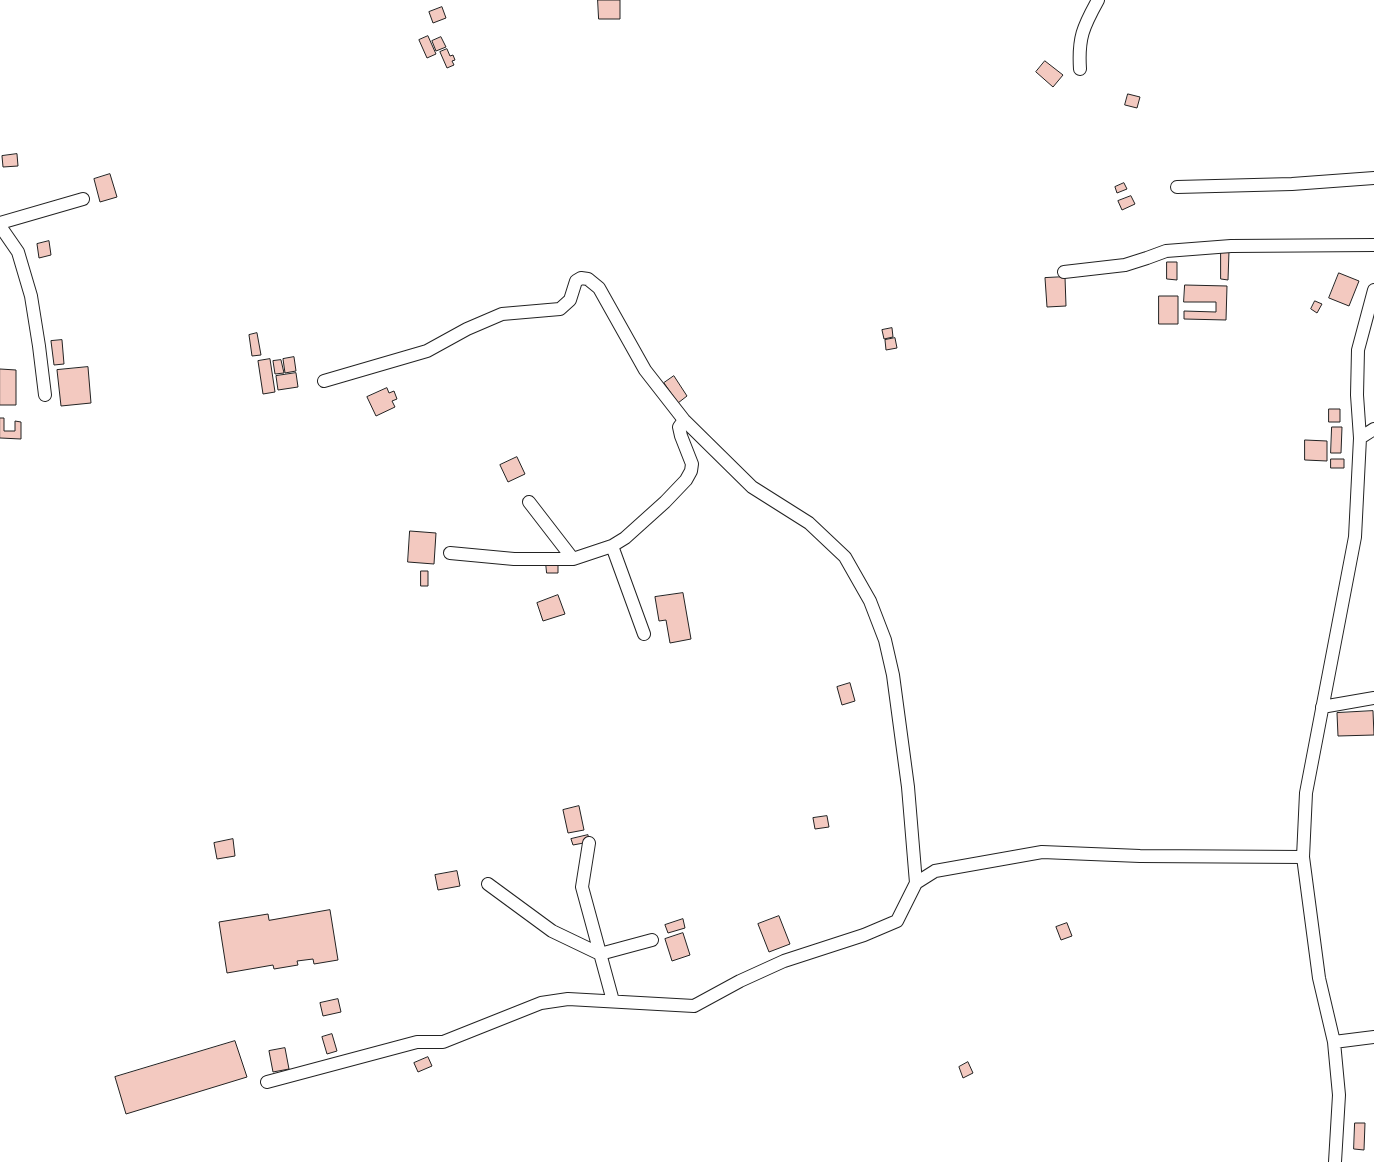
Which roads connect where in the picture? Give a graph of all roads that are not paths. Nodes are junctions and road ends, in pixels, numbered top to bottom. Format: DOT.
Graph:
graph roads {
  1 [pos="1098,0"];
  2 [pos="1080,69"];
  3 [pos="1374,178"];
  4 [pos="1177,187"];
  5 [pos="83,199"];
  6 [pos="0,225"];
  7 [pos="1374,244"];
  8 [pos="1064,272"];
  9 [pos="1374,290"];
  10 [pos="324,381"];
  11 [pos="44,395"];
  12 [pos="684,420"];
  13 [pos="1374,429"];
  14 [pos="1360,438"];
  15 [pos="530,502"];
  16 [pos="612,546"];
  17 [pos="450,553"];
  18 [pos="573,559"];
  19 [pos="644,634"];
  20 [pos="1374,698"];
  21 [pos="1322,707"];
  22 [pos="589,843"];
  23 [pos="1303,856"];
  24 [pos="916,883"];
  25 [pos="488,884"];
  26 [pos="652,940"];
  27 [pos="600,954"];
  28 [pos="613,1001"];
  29 [pos="1374,1037"];
  30 [pos="1334,1042"];
  31 [pos="267,1082"];
  32 [pos="1335,1162"];
  1 -- 2 [label="street"];
  3 -- 4 [label="street"];
  5 -- 6 [label="street"];
  6 -- 11 [label="street"];
  7 -- 8 [label="street"];
  9 -- 14 [label="street"];
  10 -- 12 [label="street"];
  12 -- 16 [label="street"];
  12 -- 24 [label="street"];
  13 -- 14 [label="street"];
  14 -- 21 [label="street"];
  15 -- 18 [label="street"];
  16 -- 18 [label="street"];
  16 -- 19 [label="street"];
  17 -- 18 [label="street"];
  20 -- 21 [label="street"];
  21 -- 23 [label="street"];
  22 -- 27 [label="street"];
  23 -- 24 [label="street"];
  23 -- 30 [label="street"];
  24 -- 28 [label="street"];
  25 -- 27 [label="street"];
  26 -- 27 [label="street"];
  27 -- 28 [label="street"];
  28 -- 31 [label="street"];
  29 -- 30 [label="street"];
  30 -- 32 [label="street"];
}
